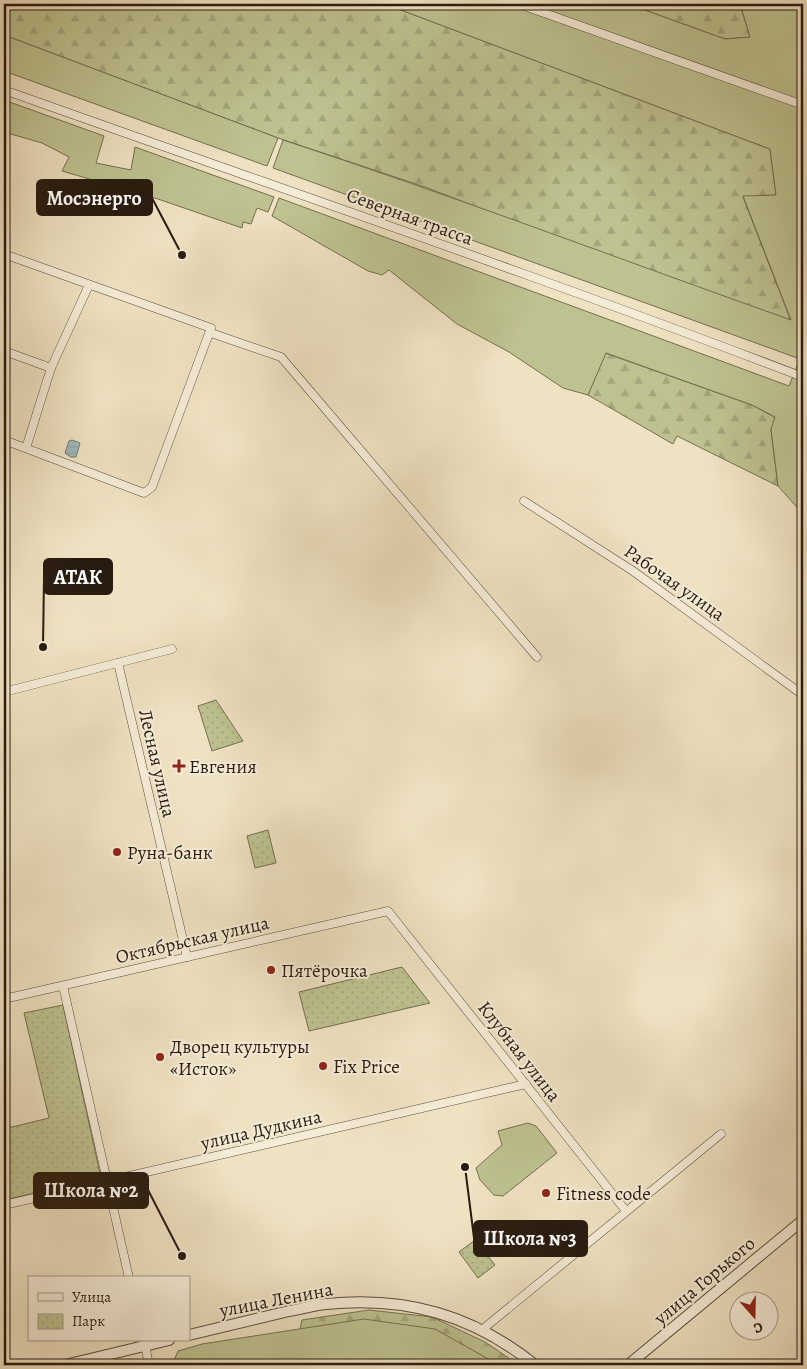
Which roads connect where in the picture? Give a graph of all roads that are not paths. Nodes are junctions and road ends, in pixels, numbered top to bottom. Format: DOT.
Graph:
graph roads {
  1 [pos="519,4"];
  2 [pos="4,90"];
  3 [pos="803,106"];
  4 [pos="4,254"];
  5 [pos="89,285"];
  6 [pos="211,333"];
  7 [pos="4,351"];
  8 [pos="51,368"];
  9 [pos="803,377"];
  10 [pos="4,440"];
  11 [pos="26,448"];
  12 [pos="524,500"];
  13 [pos="172,649"];
  14 [pos="537,657"];
  15 [pos="118,663"];
  16 [pos="4,692"];
  17 [pos="803,695"];
  18 [pos="388,911"];
  19 [pos="187,957"];
  20 [pos="64,986"];
  21 [pos="4,999"];
  22 [pos="526,1084"];
  23 [pos="721,1134"];
  24 [pos="106,1182"];
  25 [pos="4,1205"];
  26 [pos="626,1211"];
  27 [pos="803,1220"];
  28 [pos="128,1276"];
  29 [pos="483,1329"];
  30 [pos="190,1335"];
  31 [pos="144,1343"];
  32 [pos="65,1365"];
  33 [pos="150,1365"];
  34 [pos="535,1365"];
  35 [pos="628,1365"];
  1 -- 3 [label="street"];
  2 -- 9 [label="street, Северная трасса"];
  4 -- 5 [label="street"];
  5 -- 6 [label="street"];
  5 -- 8 [label="street"];
  6 -- 11 [label="street"];
  6 -- 14 [label="street"];
  7 -- 8 [label="street"];
  8 -- 11 [label="street"];
  10 -- 11 [label="street"];
  12 -- 17 [label="street, Рабочая улица"];
  13 -- 15 [label="street"];
  15 -- 16 [label="street"];
  15 -- 19 [label="street, Лесная улица"];
  18 -- 19 [label="street, Октябрьская улица"];
  18 -- 22 [label="street, Клубная улица"];
  19 -- 20 [label="street, Октябрьская улица"];
  20 -- 21 [label="street, Октябрьская улица"];
  20 -- 24 [label="street"];
  22 -- 24 [label="street, улица Дудкина"];
  22 -- 26 [label="street, Клубная улица"];
  23 -- 26 [label="street"];
  24 -- 25 [label="street, улица Дудкина"];
  24 -- 28 [label="street"];
  26 -- 29 [label="street"];
  27 -- 35 [label="street, улица Горького"];
  29 -- 30 [label="street, улица Ленина"];
  29 -- 34 [label="street, улица Ленина"];
  31 -- 32 [label="street"];
  31 -- 33 [label="street"];
}
